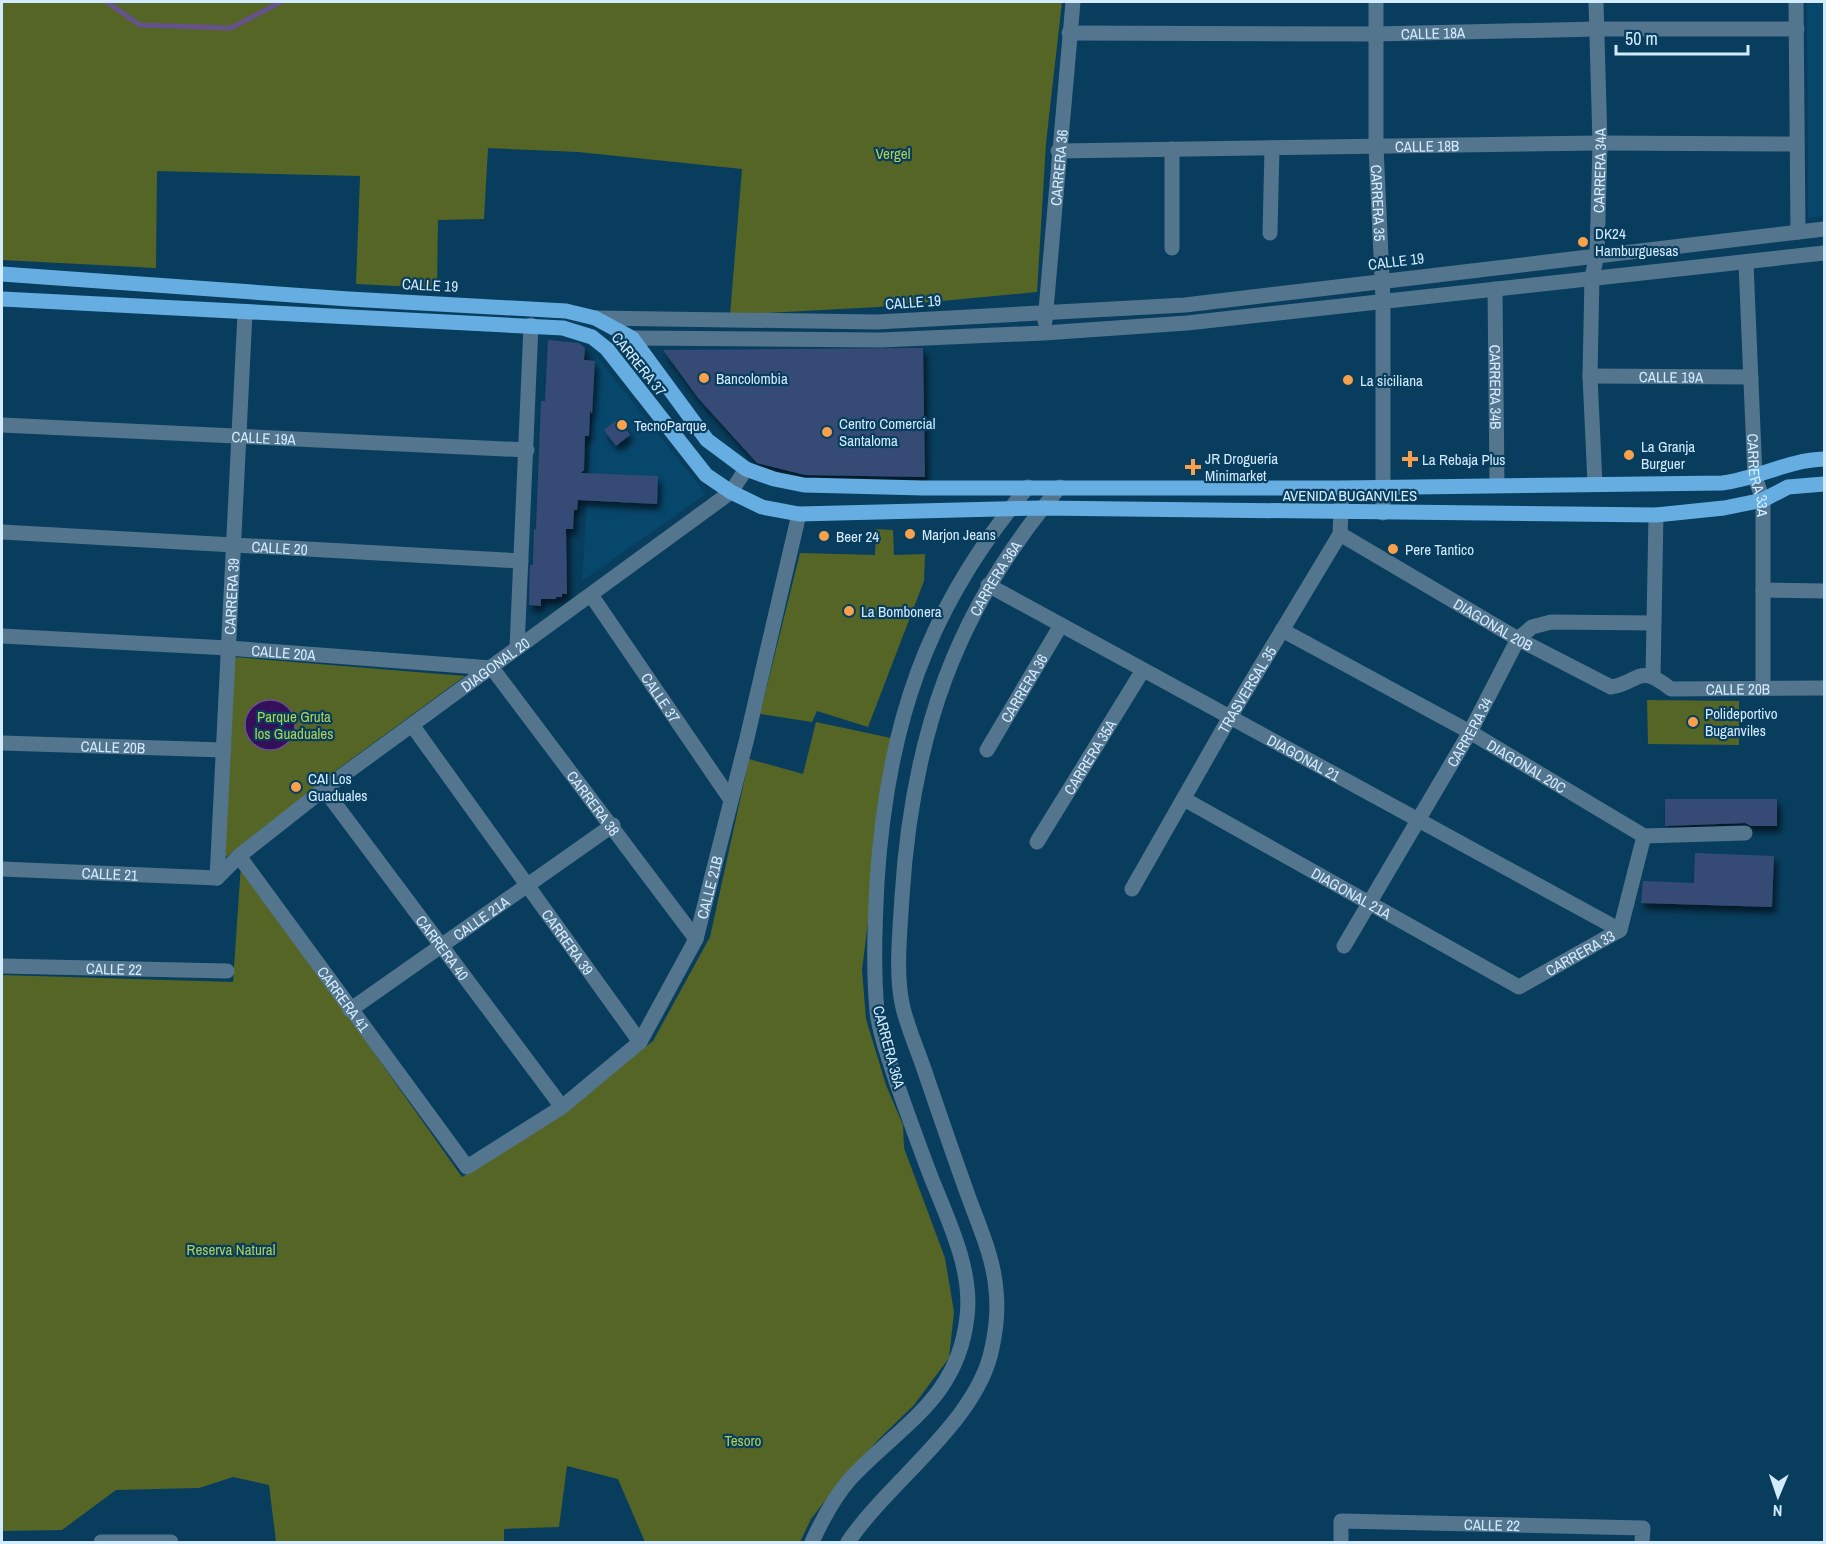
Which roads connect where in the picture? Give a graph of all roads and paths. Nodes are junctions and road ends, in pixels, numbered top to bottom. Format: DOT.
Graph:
graph roads {
  1 [pos="1073,2"];
  2 [pos="1376,2"];
  3 [pos="1596,2"];
  4 [pos="1796,2"];
  5 [pos="1596,29"];
  6 [pos="1797,29"];
  7 [pos="1069,33"];
  8 [pos="1375,34"];
  9 [pos="1600,143"];
  10 [pos="1797,144"];
  11 [pos="1376,147"];
  12 [pos="1272,148"];
  13 [pos="1172,149"];
  14 [pos="1058,151"];
  15 [pos="1824,229"];
  16 [pos="1798,232"];
  17 [pos="1270,233"];
  18 [pos="1172,248"];
  19 [pos="1824,253"];
  20 [pos="1597,255"];
  21 [pos="1746,263"];
  22 [pos="2,274"];
  23 [pos="1592,277"];
  24 [pos="1382,281"];
  25 [pos="1495,289"];
  26 [pos="2,299"];
  27 [pos="1383,300"];
  28 [pos="1045,311"];
  29 [pos="245,313"];
  30 [pos="595,318"];
  31 [pos="531,326"];
  32 [pos="1044,333"];
  33 [pos="632,338"];
  34 [pos="1590,376"];
  35 [pos="1751,377"];
  36 [pos="2,425"];
  37 [pos="239,438"];
  38 [pos="527,450"];
  39 [pos="1824,459"];
  40 [pos="746,469"];
  41 [pos="1755,477"];
  42 [pos="804,484"];
  43 [pos="1595,484"];
  44 [pos="1824,484"];
  45 [pos="1497,485"];
  46 [pos="1028,487"];
  47 [pos="1059,487"];
  48 [pos="1342,488"];
  49 [pos="1382,488"];
  50 [pos="731,492"];
  51 [pos="1763,500"];
  52 [pos="1041,508"];
  53 [pos="1008,511"];
  54 [pos="1341,513"];
  55 [pos="1383,513"];
  56 [pos="799,514"];
  57 [pos="1656,514"];
  58 [pos="2,532"];
  59 [pos="1340,534"];
  60 [pos="233,546"];
  61 [pos="521,561"];
  62 [pos="988,585"];
  63 [pos="1763,590"];
  64 [pos="1824,591"];
  65 [pos="591,595"];
  66 [pos="1654,623"];
  67 [pos="1061,625"];
  68 [pos="1282,630"];
  69 [pos="2,636"];
  70 [pos="1518,639"];
  71 [pos="228,648"];
  72 [pos="517,648"];
  73 [pos="492,668"];
  74 [pos="1143,670"];
  75 [pos="1653,677"];
  76 [pos="1763,688"];
  77 [pos="1824,688"];
  78 [pos="1230,717"];
  79 [pos="412,725"];
  80 [pos="1470,732"];
  81 [pos="2,743"];
  82 [pos="224,750"];
  83 [pos="987,750"];
  84 [pos="324,789"];
  85 [pos="1184,799"];
  86 [pos="731,800"];
  87 [pos="1420,821"];
  88 [pos="613,825"];
  89 [pos="1745,833"];
  90 [pos="1644,836"];
  91 [pos="1037,842"];
  92 [pos="238,856"];
  93 [pos="2,869"];
  94 [pos="217,878"];
  95 [pos="525,885"];
  96 [pos="1132,889"];
  97 [pos="1369,902"];
  98 [pos="1620,930"];
  99 [pos="696,939"];
  100 [pos="440,945"];
  101 [pos="1344,946"];
  102 [pos="2,966"];
  103 [pos="227,971"];
  104 [pos="1520,987"];
  105 [pos="350,1010"];
  106 [pos="640,1042"];
  107 [pos="562,1107"];
  108 [pos="467,1167"];
  109 [pos="1642,1535"];
  110 [pos="101,1542"];
  111 [pos="171,1542"];
  112 [pos="812,1542"];
  113 [pos="848,1542"];
  114 [pos="1341,1542"];
  1 -- 7 [label="street, CARRERA 36"];
  2 -- 8 [label="street, CARRERA 35"];
  3 -- 5 [label="street, CARRERA 34A"];
  4 -- 6 [label="street"];
  5 -- 6 [label="street, CALLE 18A"];
  5 -- 8 [label="street, CALLE 18A"];
  5 -- 9 [label="street, CARRERA 34A"];
  6 -- 10 [label="street"];
  7 -- 8 [label="street, CALLE 18A"];
  7 -- 14 [label="street, CARRERA 36"];
  8 -- 11 [label="street, CARRERA 35"];
  9 -- 10 [label="street, CALLE 18B"];
  9 -- 11 [label="street, CALLE 18B"];
  9 -- 20 [label="street, CARRERA 34A"];
  10 -- 16 [label="street"];
  11 -- 12 [label="street, CALLE 18B"];
  11 -- 24 [label="street, CARRERA 35"];
  12 -- 13 [label="street, CALLE 18B"];
  12 -- 17 [label="street"];
  13 -- 14 [label="street, CALLE 18B"];
  13 -- 18 [label="street"];
  14 -- 28 [label="street, CARRERA 36"];
  15 -- 16 [label="street, CALLE 19"];
  16 -- 20 [label="street, CALLE 19"];
  19 -- 21 [label="street"];
  20 -- 23 [label="street, CARRERA 34A"];
  20 -- 24 [label="street, CALLE 19"];
  21 -- 23 [label="street"];
  21 -- 35 [label="street, CARRERA 33A"];
  22 -- 30 [label="main road, CALLE 19"];
  23 -- 25 [label="street"];
  23 -- 34 [label="street, CARRERA 34A"];
  24 -- 27 [label="street, CARRERA 35"];
  24 -- 28 [label="street, CALLE 19"];
  25 -- 27 [label="street"];
  25 -- 45 [label="street, CARRERA 34B"];
  26 -- 29 [label="main road"];
  27 -- 32 [label="street"];
  27 -- 49 [label="street, CARRERA 35"];
  28 -- 30 [label="street, CALLE 19"];
  28 -- 32 [label="street, CARRERA 36"];
  29 -- 31 [label="main road"];
  29 -- 37 [label="street, CARRERA 39"];
  30 -- 33 [label="main road, CARRERA 37"];
  31 -- 38 [label="street"];
  31 -- 50 [label="main road, CARRERA 37"];
  32 -- 33 [label="street"];
  33 -- 40 [label="main road, CARRERA 37"];
  34 -- 35 [label="street, CALLE 19A"];
  34 -- 43 [label="street, CARRERA 34A"];
  35 -- 41 [label="street, CARRERA 33A"];
  36 -- 37 [label="street, CALLE 19A"];
  37 -- 38 [label="street, CALLE 19A"];
  37 -- 60 [label="street, CARRERA 39"];
  38 -- 61 [label="street"];
  39 -- 41 [label="main road, AVENIDA BUGANVILES"];
  40 -- 42 [label="main road, CARRERA 37"];
  40 -- 50 [label="street, DIAGONAL 20"];
  41 -- 43 [label="main road, AVENIDA BUGANVILES"];
  41 -- 51 [label="street, CARRERA 33A"];
  42 -- 46 [label="main road, AVENIDA BUGANVILES"];
  43 -- 45 [label="main road, AVENIDA BUGANVILES"];
  44 -- 51 [label="main road, AVENIDA BUGANVILES"];
  45 -- 49 [label="main road, AVENIDA BUGANVILES"];
  46 -- 47 [label="main road, AVENIDA BUGANVILES"];
  46 -- 53 [label="street, CARRERA 36A"];
  47 -- 48 [label="main road, AVENIDA BUGANVILES"];
  47 -- 52 [label="street, CARRERA 36A"];
  48 -- 49 [label="main road, AVENIDA BUGANVILES"];
  48 -- 54 [label="street, TRASVERSAL 35"];
  49 -- 55 [label="street, CARRERA 35"];
  50 -- 56 [label="main road, CARRERA 37"];
  50 -- 65 [label="street, DIAGONAL 20"];
  51 -- 57 [label="main road, AVENIDA BUGANVILES"];
  51 -- 63 [label="street, CARRERA 33A"];
  52 -- 53 [label="main road, AVENIDA BUGANVILES"];
  52 -- 54 [label="main road, AVENIDA BUGANVILES"];
  52 -- 62 [label="street, CARRERA 36A"];
  53 -- 56 [label="main road, AVENIDA BUGANVILES"];
  53 -- 112 [label="street, CARRERA 36A"];
  54 -- 55 [label="main road, AVENIDA BUGANVILES"];
  54 -- 59 [label="street, TRASVERSAL 35"];
  55 -- 57 [label="main road, AVENIDA BUGANVILES"];
  56 -- 86 [label="street, CALLE 21B"];
  57 -- 66 [label="street"];
  58 -- 60 [label="street, CALLE 20"];
  59 -- 68 [label="street, TRASVERSAL 35"];
  59 -- 70 [label="street, DIAGONAL 20B"];
  60 -- 61 [label="street, CALLE 20"];
  60 -- 71 [label="street, CARRERA 39"];
  61 -- 72 [label="street"];
  62 -- 67 [label="street, DIAGONAL 21"];
  62 -- 113 [label="street, CARRERA 36A"];
  63 -- 64 [label="street"];
  63 -- 76 [label="street, CARRERA 33A"];
  65 -- 72 [label="street, DIAGONAL 20"];
  65 -- 86 [label="street, CALLE 37"];
  66 -- 70 [label="street"];
  66 -- 75 [label="street"];
  67 -- 74 [label="street, DIAGONAL 21"];
  67 -- 83 [label="street, CARRERA 36"];
  68 -- 78 [label="street, TRASVERSAL 35"];
  68 -- 80 [label="street, DIAGONAL 20C"];
  69 -- 71 [label="street, CALLE 20A"];
  70 -- 75 [label="street, DIAGONAL 20B"];
  70 -- 80 [label="street, CARRERA 34"];
  71 -- 73 [label="street, CALLE 20A"];
  71 -- 82 [label="street, CARRERA 39"];
  72 -- 73 [label="street, DIAGONAL 20"];
  73 -- 79 [label="street, DIAGONAL 20"];
  73 -- 88 [label="street, CARRERA 38"];
  74 -- 78 [label="street, DIAGONAL 21"];
  74 -- 91 [label="street, CARRERA 35A"];
  75 -- 76 [label="street, CALLE 20B"];
  76 -- 77 [label="street, CALLE 20B"];
  78 -- 85 [label="street, TRASVERSAL 35"];
  78 -- 87 [label="street, DIAGONAL 21"];
  79 -- 84 [label="street, DIAGONAL 20"];
  79 -- 95 [label="street, CARRERA 39"];
  80 -- 87 [label="street, CARRERA 34"];
  80 -- 90 [label="street, DIAGONAL 20C"];
  81 -- 82 [label="street, CALLE 20B"];
  82 -- 94 [label="street, CARRERA 39"];
  84 -- 92 [label="street, DIAGONAL 20"];
  84 -- 100 [label="street, CARRERA 40"];
  85 -- 96 [label="street, TRASVERSAL 35"];
  85 -- 97 [label="street, DIAGONAL 21A"];
  86 -- 99 [label="street, CALLE 21B"];
  87 -- 97 [label="street, CARRERA 34"];
  87 -- 98 [label="street, DIAGONAL 21"];
  88 -- 95 [label="street, CALLE 21A"];
  88 -- 99 [label="street, CARRERA 38"];
  89 -- 90 [label="street"];
  90 -- 98 [label="street, CARRERA 33"];
  92 -- 94 [label="street"];
  92 -- 105 [label="street, CARRERA 41"];
  93 -- 94 [label="street, CALLE 21"];
  95 -- 100 [label="street, CALLE 21A"];
  95 -- 106 [label="street, CARRERA 39"];
  97 -- 101 [label="street, CARRERA 34"];
  97 -- 104 [label="street, DIAGONAL 21A"];
  98 -- 104 [label="street, CARRERA 33"];
  99 -- 106 [label="street, CALLE 21B"];
  100 -- 105 [label="street, CALLE 21A"];
  100 -- 107 [label="street, CARRERA 40"];
  102 -- 103 [label="street, CALLE 22"];
  105 -- 108 [label="street, CARRERA 41"];
  106 -- 107 [label="street, CALLE 21B"];
  107 -- 108 [label="street, CALLE 21B"];
  109 -- 114 [label="street, CALLE 22"];
  110 -- 111 [label="street"];
}
